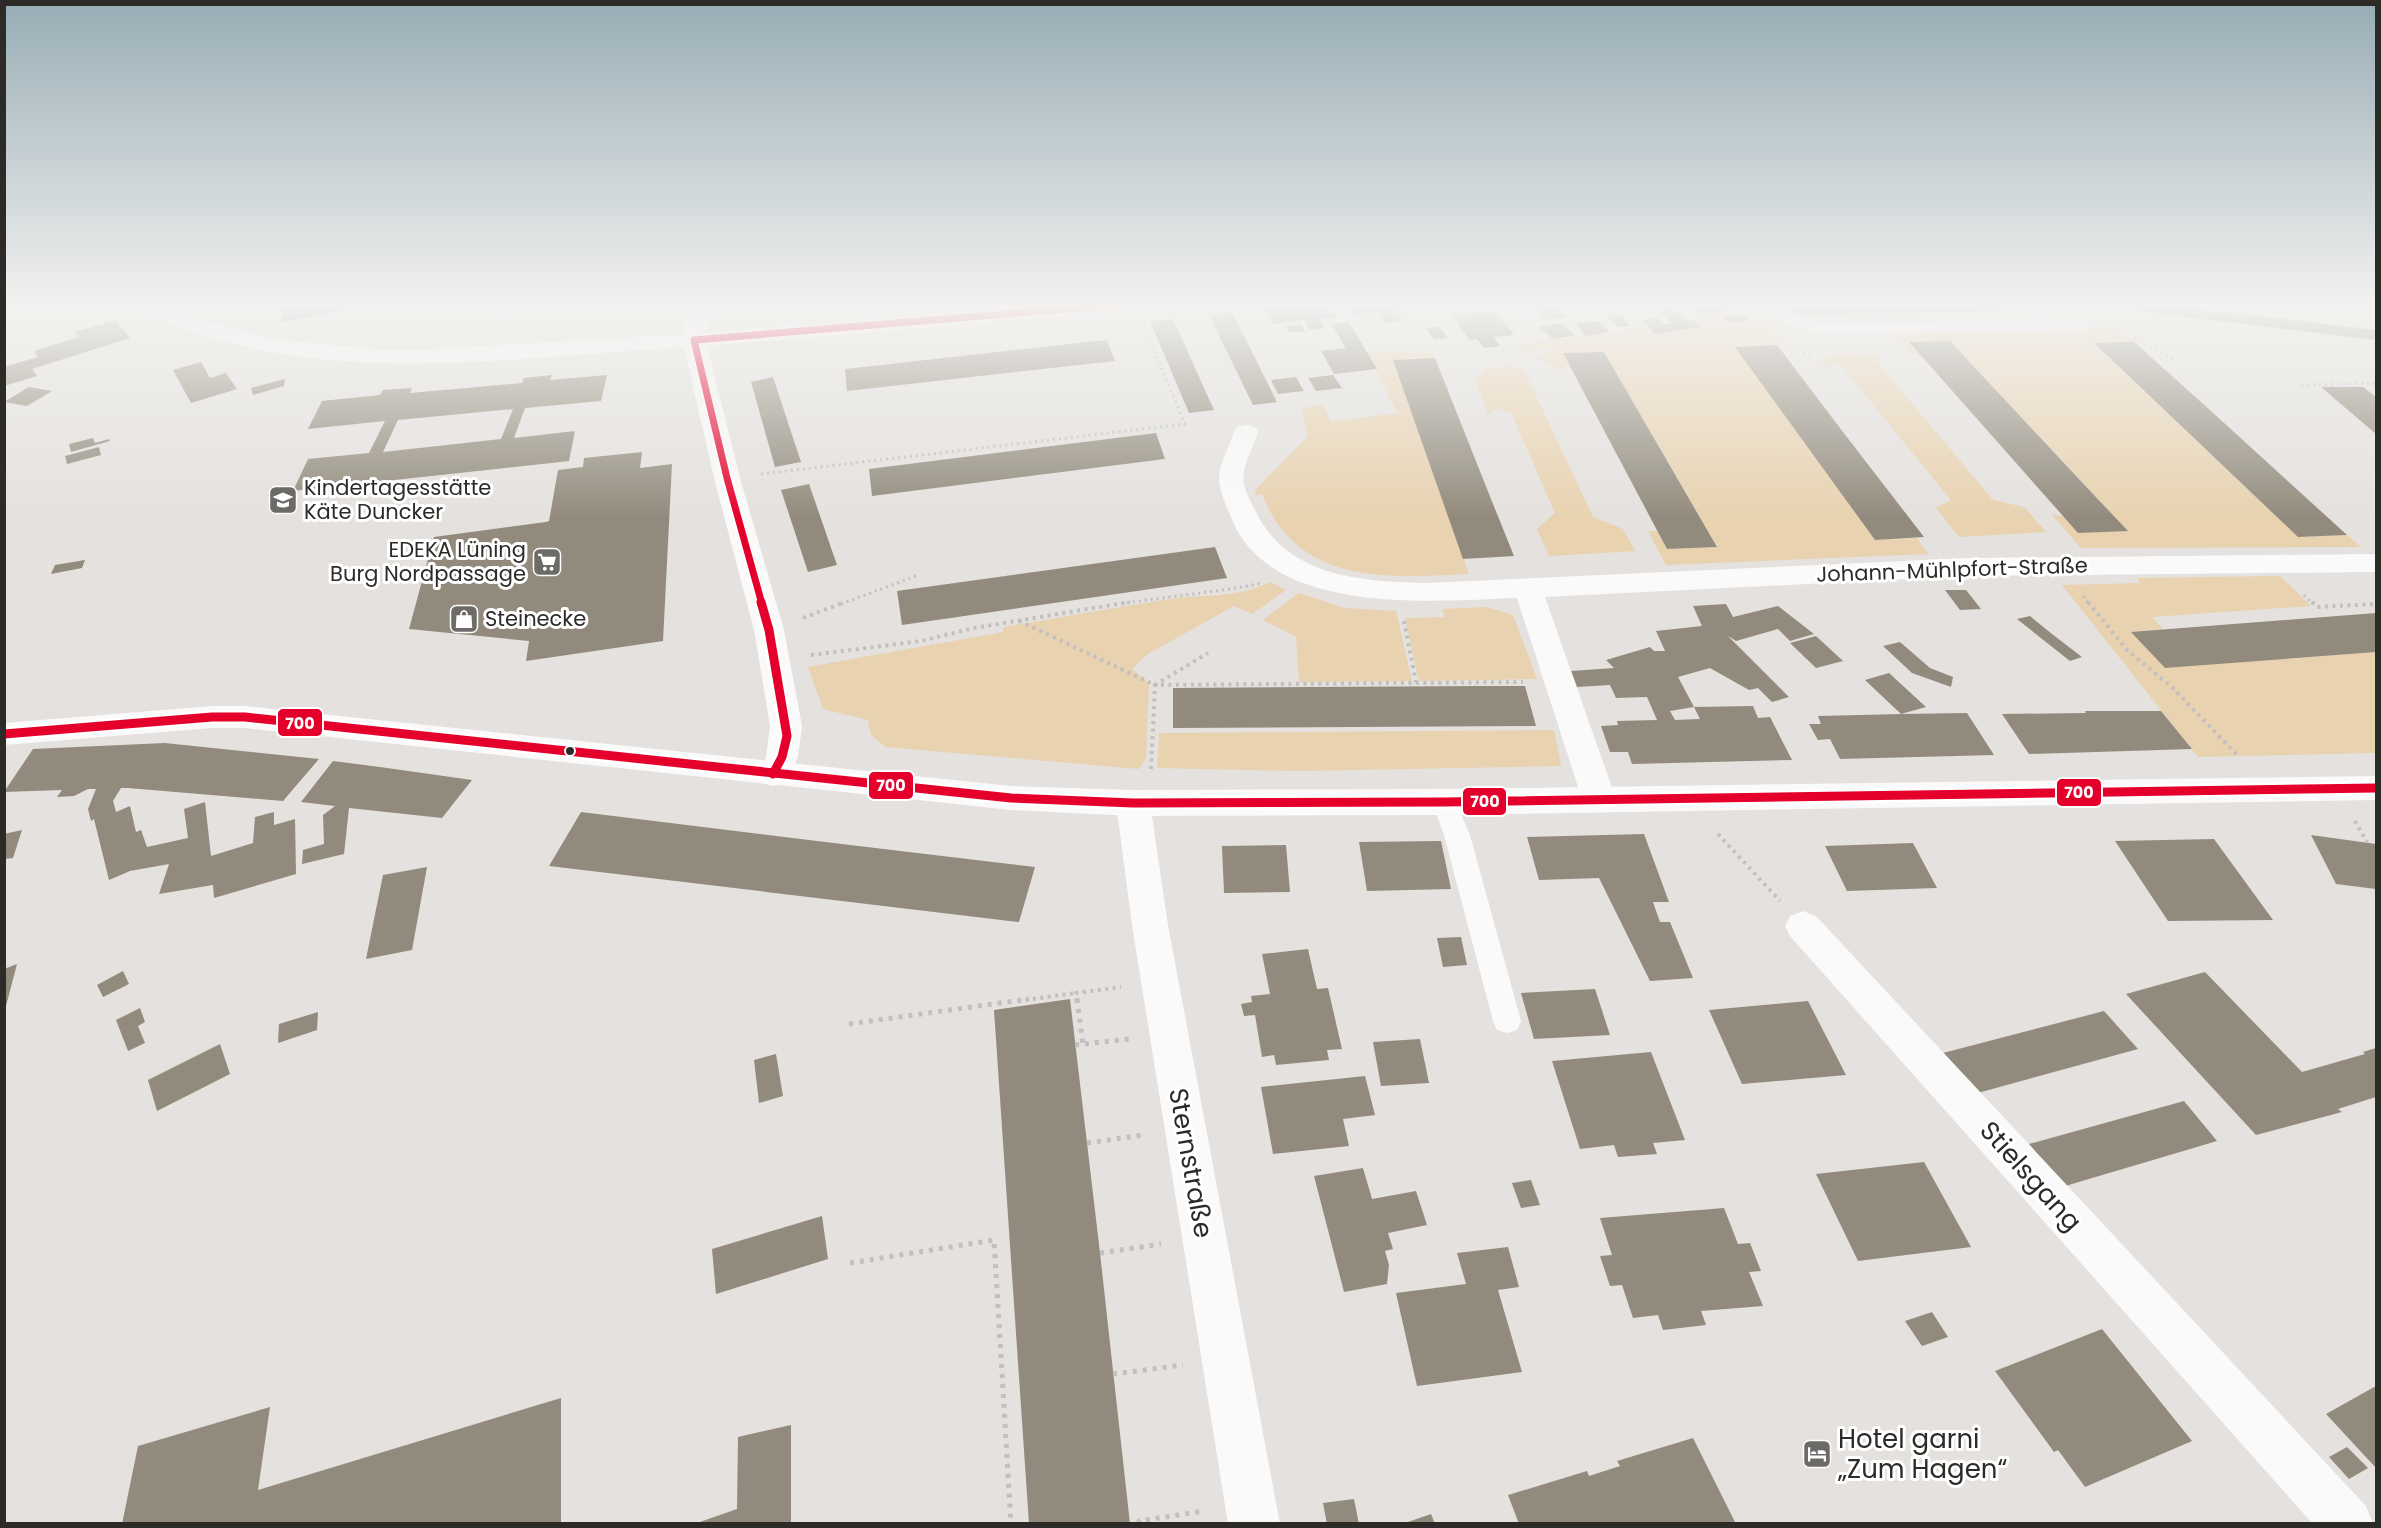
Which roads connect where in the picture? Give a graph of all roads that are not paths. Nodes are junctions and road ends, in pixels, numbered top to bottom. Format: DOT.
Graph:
graph roads {
  1 [pos="702,375"];
  2 [pos="1246,432"];
  3 [pos="2376,562"];
  4 [pos="1528,589"];
  5 [pos="4,734"];
  6 [pos="773,774"];
  7 [pos="2376,788"];
  8 [pos="1142,791"];
  9 [pos="1599,799"];
  10 [pos="1444,802"];
  11 [pos="1803,926"];
  12 [pos="1507,1021"];
  13 [pos="1254,1524"];
  14 [pos="2348,1524"];
  1 -- 6 [label="street"];
  2 -- 4 [label="street, Johann-Mühlpfort-Straße"];
  3 -- 4 [label="street, Johann-Mühlpfort-Straße"];
  4 -- 9 [label="street"];
  5 -- 6 [label="street"];
  6 -- 8 [label="street"];
  7 -- 9 [label="street"];
  8 -- 10 [label="street"];
  8 -- 13 [label="street, Sternstraße"];
  9 -- 10 [label="street"];
  10 -- 12 [label="lane"];
  11 -- 14 [label="street, Stielsgang"];
}
